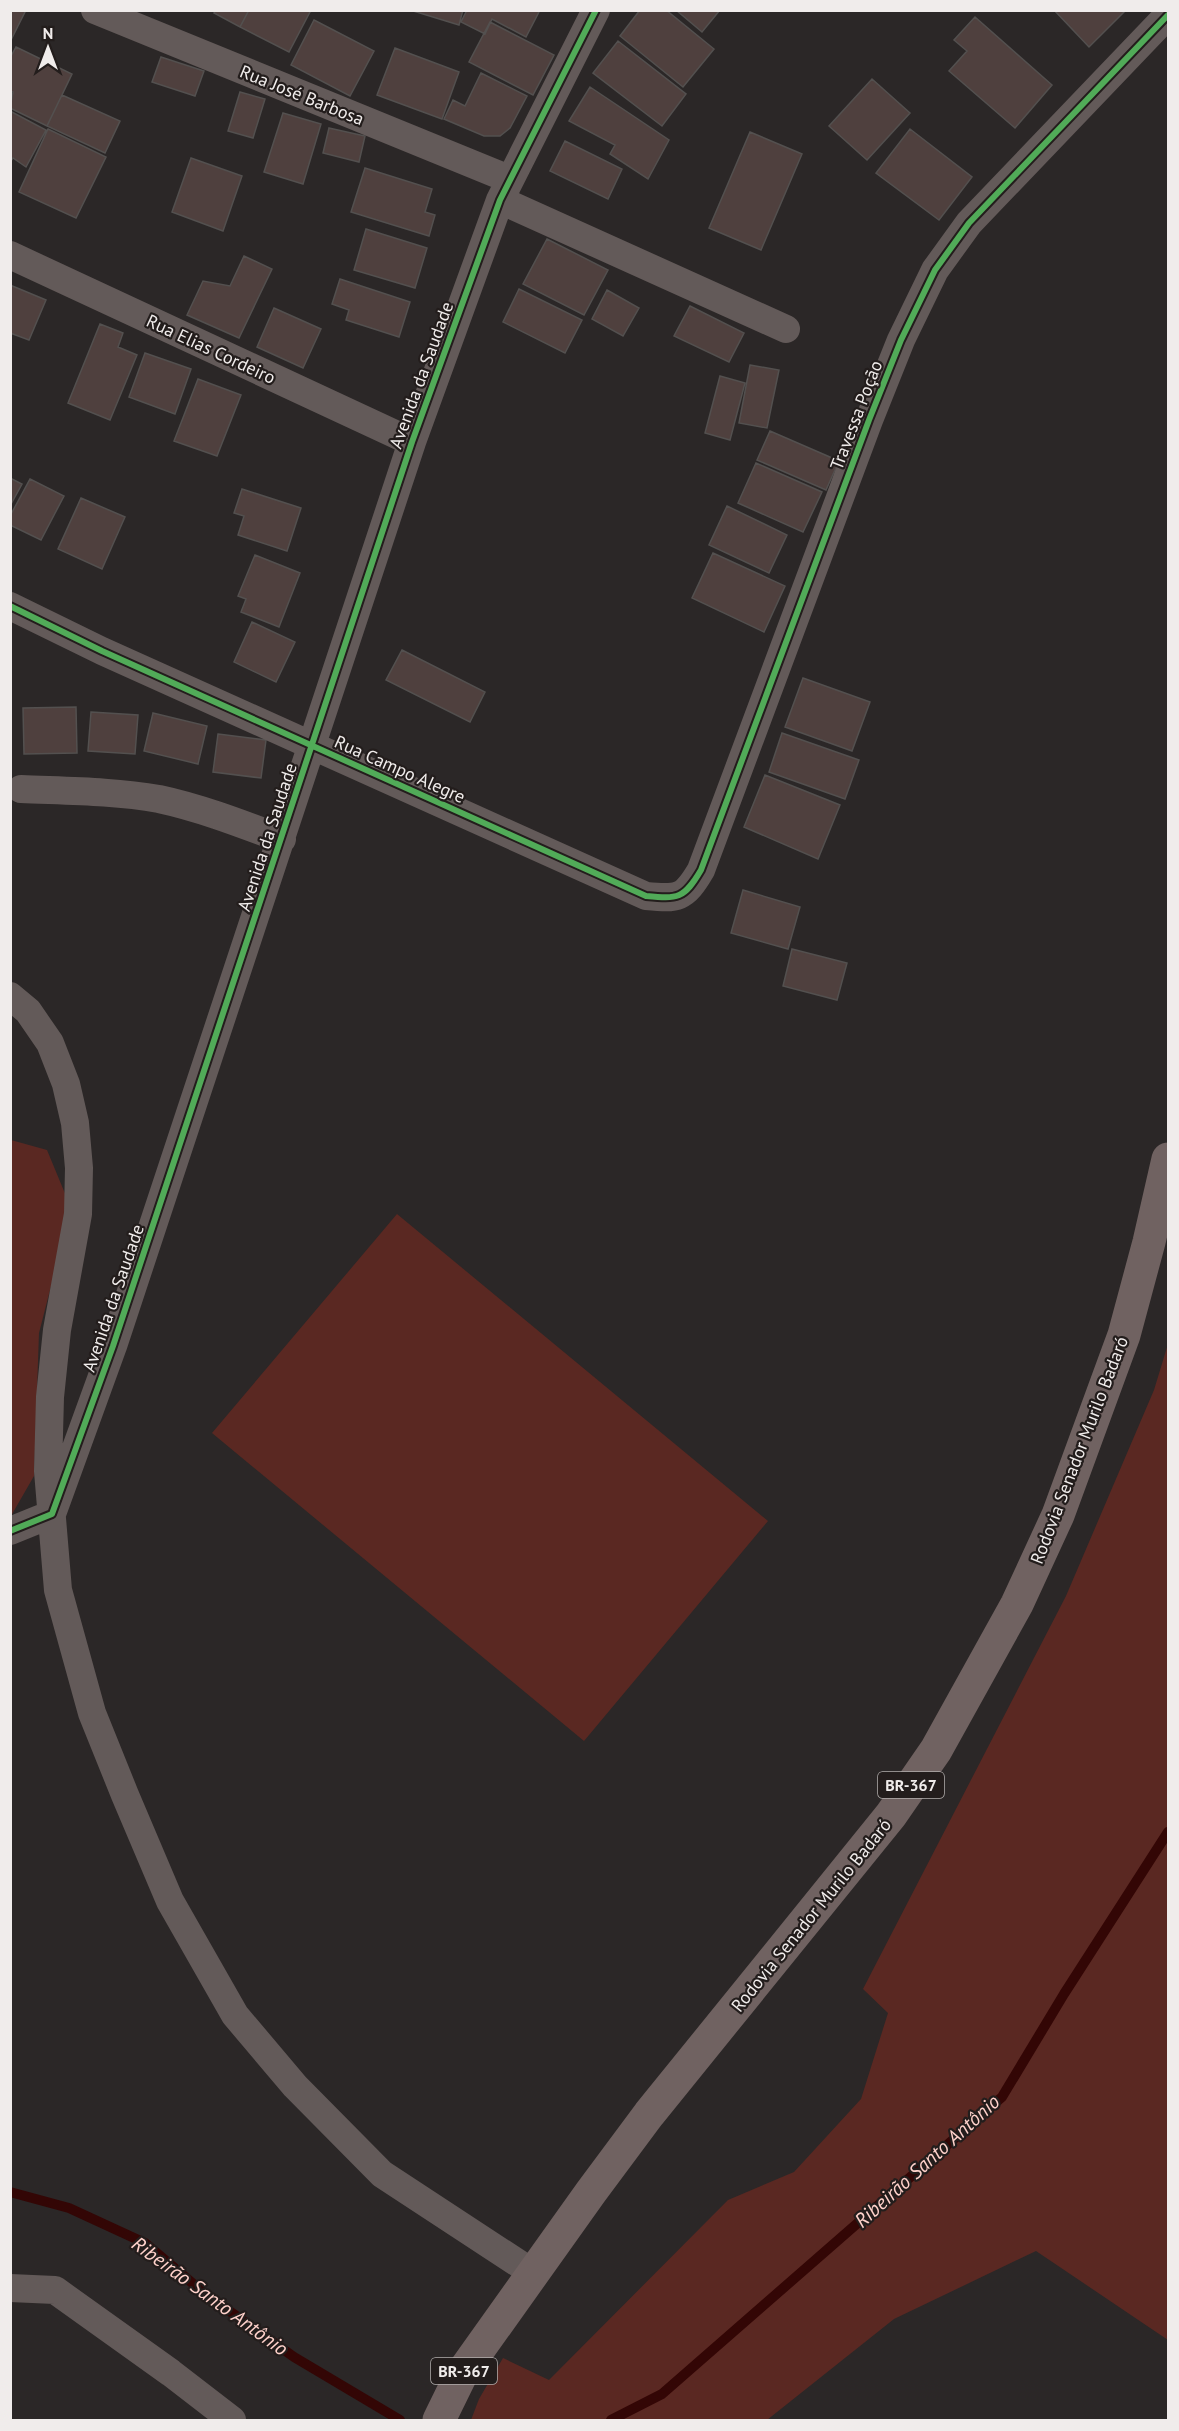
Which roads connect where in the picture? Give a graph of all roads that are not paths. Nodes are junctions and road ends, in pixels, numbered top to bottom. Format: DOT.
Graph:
graph roads {
  1 [pos="95,10"];
  2 [pos="592,12"];
  3 [pos="1168,15"];
  4 [pos="505,189"];
  5 [pos="10,255"];
  6 [pos="786,330"];
  7 [pos="412,442"];
  8 [pos="10,606"];
  9 [pos="313,747"];
  10 [pos="21,789"];
  11 [pos="282,839"];
  12 [pos="683,895"];
  13 [pos="10,996"];
  14 [pos="1168,1159"];
  15 [pos="52,1514"];
  16 [pos="10,1532"];
  17 [pos="533,2273"];
  18 [pos="10,2288"];
  19 [pos="232,2421"];
  20 [pos="439,2421"];
  1 -- 4 [label="street, Rua José Barbosa"];
  2 -- 4 [label="street, Avenida da Saudade"];
  3 -- 12 [label="street, Travessa Poção"];
  4 -- 6 [label="street, Rua José Barbosa"];
  4 -- 7 [label="street, Avenida da Saudade"];
  5 -- 7 [label="street, Rua Elias Cordeiro"];
  7 -- 9 [label="street, Avenida da Saudade"];
  8 -- 9 [label="street, Rua Campo Alegre"];
  9 -- 11 [label="street, Avenida da Saudade"];
  9 -- 12 [label="street, Rua Campo Alegre"];
  10 -- 11 [label="street"];
  11 -- 15 [label="street, Avenida da Saudade"];
  13 -- 15 [label="street"];
  14 -- 17 [label="main road, Rodovia Senador Murilo Badaró / BR-367"];
  15 -- 16 [label="street"];
  15 -- 17 [label="street"];
  17 -- 20 [label="main road, Rodovia Senador Murilo Badaró / BR-367"];
  18 -- 19 [label="street"];
}
